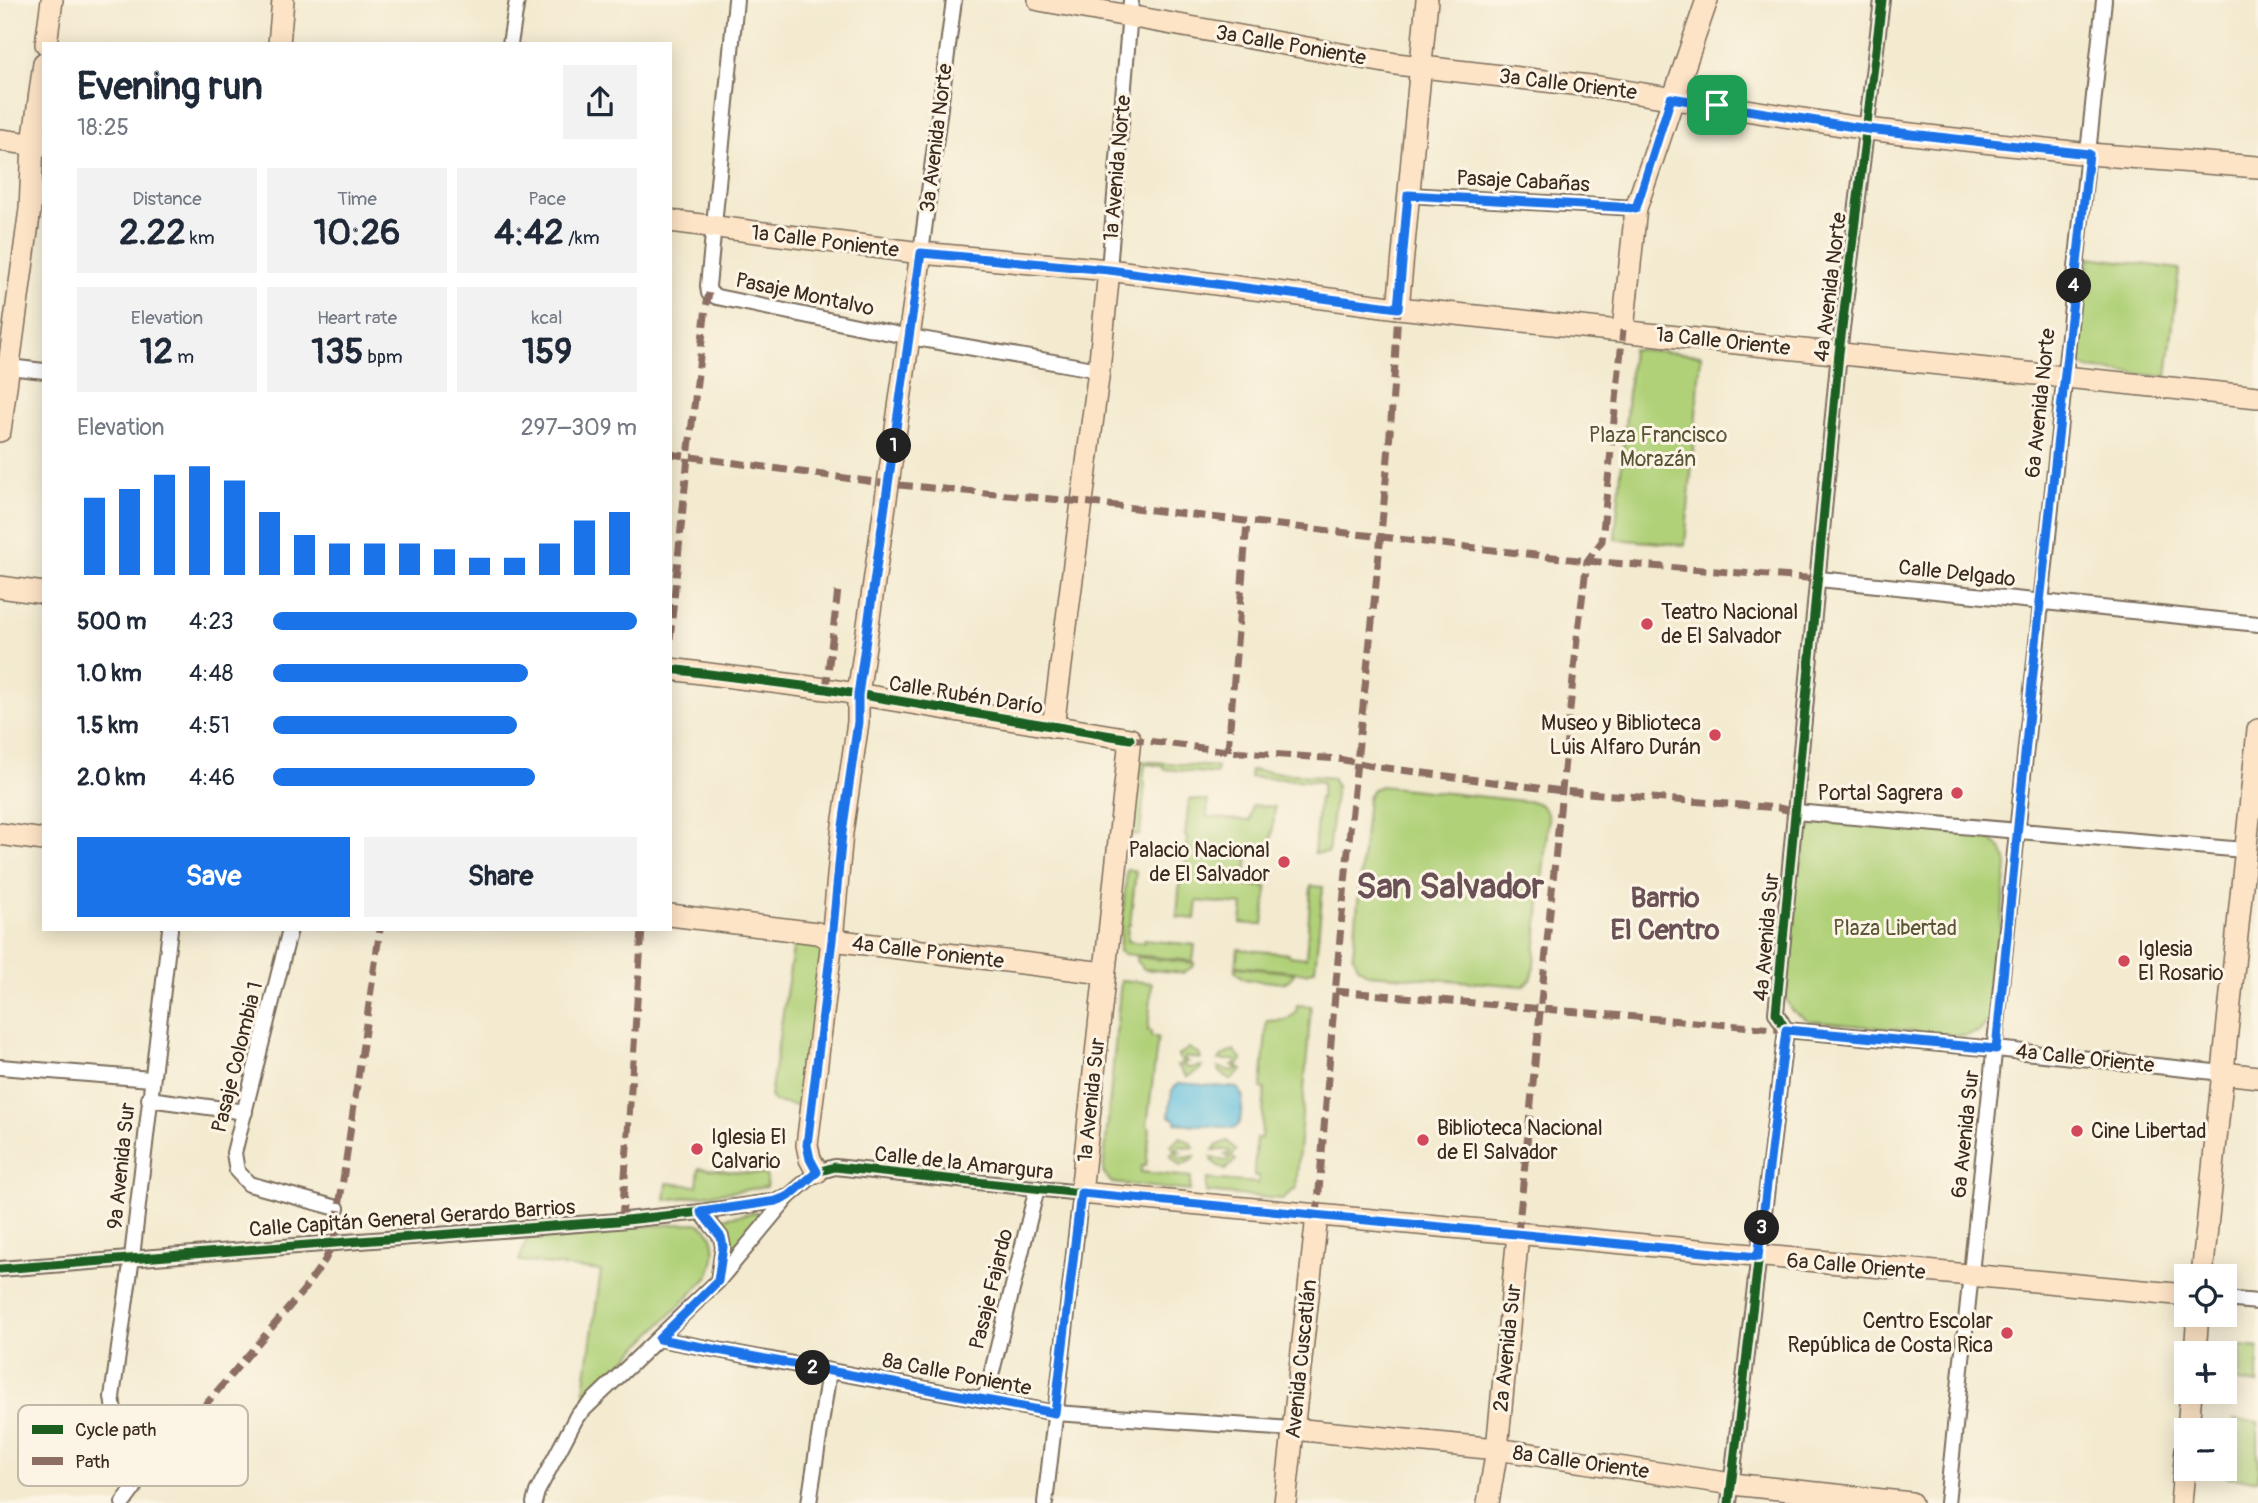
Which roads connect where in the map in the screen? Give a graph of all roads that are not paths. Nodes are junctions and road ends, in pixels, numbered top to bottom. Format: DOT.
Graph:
graph roads {
  1 [pos="52,0"];
  2 [pos="283,0"];
  3 [pos="517,0"];
  4 [pos="736,0"];
  5 [pos="954,0"];
  6 [pos="1039,0"];
  7 [pos="1426,0"];
  8 [pos="1707,0"];
  9 [pos="1882,0"];
  10 [pos="2104,0"];
  11 [pos="1130,8"];
  12 [pos="46,42"];
  13 [pos="279,42"];
  14 [pos="510,42"];
  15 [pos="1419,67"];
  16 [pos="42,90"];
  17 [pos="1671,98"];
  18 [pos="1867,129"];
  19 [pos="0,140"];
  20 [pos="38,145"];
  21 [pos="2089,154"];
  22 [pos="2258,167"];
  23 [pos="1408,195"];
  24 [pos="1636,208"];
  25 [pos="37,212"];
  26 [pos="672,221"];
  27 [pos="714,226"];
  28 [pos="921,253"];
  29 [pos="1109,270"];
  30 [pos="1398,308"];
  31 [pos="1623,330"];
  32 [pos="910,337"];
  33 [pos="1839,354"];
  34 [pos="4,366"];
  35 [pos="1099,370"];
  36 [pos="42,371"];
  37 [pos="2064,377"];
  38 [pos="2258,397"];
  39 [pos="0,431"];
  40 [pos="1819,579"];
  41 [pos="0,587"];
  42 [pos="42,593"];
  43 [pos="2040,602"];
  44 [pos="2258,624"];
  45 [pos="672,669"];
  46 [pos="858,695"];
  47 [pos="1053,727"];
  48 [pos="2258,730"];
  49 [pos="1130,739"];
  50 [pos="1795,812"];
  51 [pos="2018,831"];
  52 [pos="0,834"];
  53 [pos="42,840"];
  54 [pos="2251,851"];
  55 [pos="672,915"];
  56 [pos="170,931"];
  57 [pos="290,931"];
  58 [pos="832,940"];
  59 [pos="1104,973"];
  60 [pos="1786,1030"];
  61 [pos="1996,1049"];
  62 [pos="0,1067"];
  63 [pos="2223,1073"];
  64 [pos="2258,1077"];
  65 [pos="151,1079"];
  66 [pos="149,1099"];
  67 [pos="245,1112"];
  68 [pos="817,1172"];
  69 [pos="1037,1188"];
  70 [pos="1081,1193"];
  71 [pos="789,1196"];
  72 [pos="337,1208"];
  73 [pos="701,1212"];
  74 [pos="1317,1216"];
  75 [pos="1518,1234"];
  76 [pos="132,1257"];
  77 [pos="1758,1257"];
  78 [pos="2203,1264"];
  79 [pos="0,1269"];
  80 [pos="1971,1276"];
  81 [pos="718,1281"];
  82 [pos="2174,1294"];
  83 [pos="2237,1300"];
  84 [pos="2258,1302"];
  85 [pos="659,1339"];
  86 [pos="829,1371"];
  87 [pos="985,1400"];
  88 [pos="113,1405"];
  89 [pos="1055,1413"];
  90 [pos="1293,1429"];
  91 [pos="1497,1449"];
  92 [pos="2183,1481"];
  93 [pos="133,1486"];
  94 [pos="1731,1494"];
  95 [pos="123,1503"];
  96 [pos="534,1503"];
  97 [pos="809,1503"];
  98 [pos="1045,1503"];
  99 [pos="1285,1503"];
  100 [pos="1488,1503"];
  101 [pos="1911,1503"];
  102 [pos="1947,1503"];
  103 [pos="2181,1503"];
  1 -- 12 [label="main road"];
  2 -- 13 [label="main road"];
  3 -- 14 [label="street"];
  4 -- 27 [label="street"];
  5 -- 28 [label="street, 3a Avenida Norte"];
  6 -- 11 [label="main road, 3a Calle Poniente"];
  7 -- 15 [label="main road"];
  8 -- 17 [label="main road"];
  9 -- 18 [label="street, 4a Avenida Norte"];
  10 -- 21 [label="street, 6a Avenida Norte"];
  11 -- 15 [label="main road, 3a Calle Poniente"];
  11 -- 29 [label="street, 1a Avenida Norte"];
  15 -- 17 [label="main road, 3a Calle Oriente"];
  15 -- 23 [label="main road"];
  16 -- 20 [label="main road"];
  17 -- 18 [label="main road, 3a Calle Oriente"];
  17 -- 24 [label="main road"];
  18 -- 21 [label="main road, 3a Calle Oriente"];
  18 -- 33 [label="street, 4a Avenida Norte"];
  19 -- 20 [label="main road"];
  20 -- 25 [label="main road"];
  21 -- 22 [label="main road, 3a Calle Oriente"];
  21 -- 37 [label="street, 6a Avenida Norte"];
  23 -- 24 [label="street, Pasaje Cabañas"];
  23 -- 30 [label="main road"];
  24 -- 31 [label="main road"];
  25 -- 34 [label="main road"];
  26 -- 27 [label="main road, 1a Calle Poniente"];
  27 -- 28 [label="main road, 1a Calle Poniente"];
  27 -- 32 [label="street, Pasaje Montalvo"];
  28 -- 29 [label="main road, 1a Calle Poniente"];
  28 -- 32 [label="main road, 3a Avenida Norte"];
  29 -- 30 [label="main road, 1a Calle Poniente"];
  29 -- 35 [label="main road, 1a Avenida Norte"];
  30 -- 31 [label="main road, 1a Calle Oriente"];
  31 -- 33 [label="main road, 1a Calle Oriente"];
  32 -- 35 [label="street, Pasaje Montalvo"];
  32 -- 46 [label="main road, 3a Avenida Norte"];
  33 -- 37 [label="main road, 1a Calle Oriente"];
  33 -- 40 [label="street, 4a Avenida Norte"];
  34 -- 36 [label="street"];
  34 -- 39 [label="main road"];
  35 -- 47 [label="main road, 1a Avenida Norte"];
  37 -- 38 [label="main road, 1a Calle Oriente"];
  37 -- 43 [label="street, 6a Avenida Norte"];
  40 -- 43 [label="street, Calle Delgado"];
  40 -- 50 [label="street, 4a Avenida Sur"];
  41 -- 42 [label="main road"];
  43 -- 44 [label="street, Calle Delgado"];
  43 -- 51 [label="street, 6a Avenida Sur"];
  45 -- 46 [label="main road, Calle Rubén Darío"];
  46 -- 47 [label="main road, Calle Rubén Darío"];
  46 -- 58 [label="main road, 3a Avenida Norte"];
  47 -- 49 [label="main road, Calle Rubén Darío"];
  48 -- 54 [label="main road"];
  49 -- 59 [label="main road, 1a Avenida Sur"];
  50 -- 51 [label="street"];
  50 -- 60 [label="street, 4a Avenida Sur"];
  51 -- 54 [label="street"];
  51 -- 61 [label="street, 6a Avenida Sur"];
  52 -- 53 [label="main road"];
  54 -- 63 [label="main road"];
  55 -- 58 [label="main road, 4a Calle Poniente"];
  56 -- 65 [label="street, 9a Avenida Sur"];
  57 -- 67 [label="street, Pasaje Colombia 1"];
  58 -- 59 [label="main road, 4a Calle Poniente"];
  58 -- 68 [label="main road, 3a Avenida Norte"];
  59 -- 70 [label="main road, 1a Avenida Sur"];
  60 -- 61 [label="street, 4a Calle Oriente"];
  60 -- 77 [label="street, 4a Avenida Sur"];
  61 -- 63 [label="street, 4a Calle Oriente"];
  61 -- 80 [label="street, 6a Avenida Sur"];
  62 -- 65 [label="street"];
  63 -- 64 [label="main road, 4a Calle Oriente"];
  63 -- 78 [label="main road"];
  65 -- 66 [label="street, 9a Avenida Sur"];
  66 -- 67 [label="street"];
  66 -- 76 [label="street, 9a Avenida Sur"];
  67 -- 72 [label="street, Pasaje Colombia 1"];
  68 -- 69 [label="street, Calle de la Amargura"];
  68 -- 71 [label="street, Calle Capitán General Gerardo Barrios"];
  69 -- 70 [label="street, Calle de la Amargura"];
  69 -- 87 [label="street, Pasaje Fajardo"];
  70 -- 74 [label="main road, Calle de la Amargura"];
  70 -- 89 [label="street, 1a Avenida Sur"];
  71 -- 73 [label="street, Calle Capitán General Gerardo Barrios"];
  71 -- 81 [label="street"];
  73 -- 76 [label="street, Calle Capitán General Gerardo Barrios"];
  73 -- 81 [label="street"];
  74 -- 75 [label="main road, 6a Calle Oriente"];
  74 -- 90 [label="main road, Avenida Cuscatlán"];
  75 -- 77 [label="main road, 6a Calle Oriente"];
  75 -- 91 [label="main road, 2a Avenida Sur"];
  76 -- 79 [label="street, Calle Capitán General Gerardo Barrios"];
  76 -- 88 [label="street, 9a Avenida Sur"];
  77 -- 80 [label="main road, 6a Calle Oriente"];
  77 -- 94 [label="street, 4a Avenida Sur"];
  80 -- 82 [label="main road, 6a Calle Oriente"];
  80 -- 102 [label="street, 6a Avenida Sur"];
  81 -- 85 [label="street"];
  83 -- 84 [label="street"];
  85 -- 86 [label="street, 8a Calle Poniente"];
  85 -- 96 [label="street"];
  86 -- 87 [label="street, 8a Calle Poniente"];
  86 -- 97 [label="street"];
  87 -- 89 [label="street, 8a Calle Poniente"];
  89 -- 90 [label="street, 8a Calle Poniente"];
  89 -- 98 [label="street, 1a Avenida Sur"];
  90 -- 91 [label="main road, 8a Calle Oriente"];
  90 -- 99 [label="main road, Avenida Cuscatlán"];
  91 -- 94 [label="main road, 8a Calle Oriente"];
  91 -- 100 [label="main road, 2a Avenida Sur"];
  92 -- 103 [label="main road"];
  93 -- 95 [label="street, 9a Avenida Sur"];
  94 -- 101 [label="main road, 8a Calle Oriente"];
}
